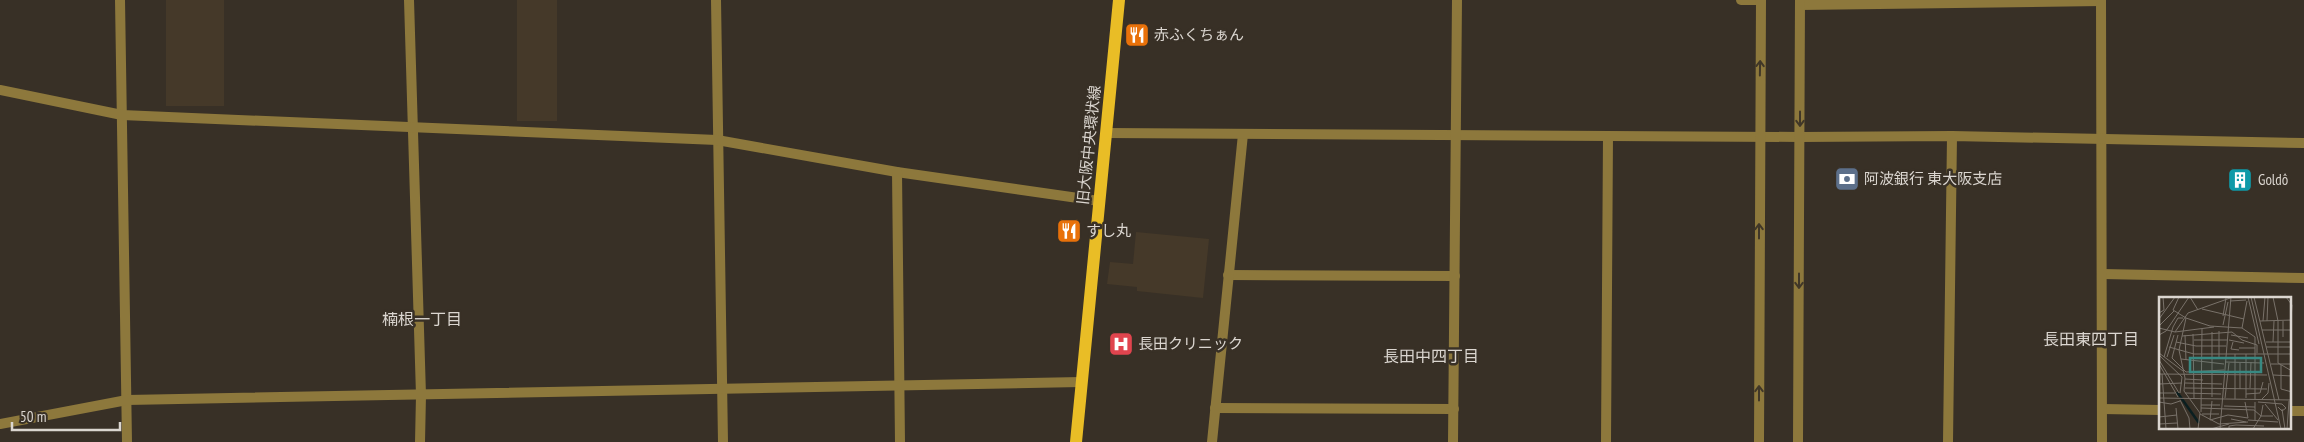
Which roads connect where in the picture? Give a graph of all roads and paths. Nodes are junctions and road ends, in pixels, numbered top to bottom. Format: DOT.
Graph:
graph roads {
  1 [pos="120,0"];
  2 [pos="409,0"];
  3 [pos="716,0"];
  4 [pos="1120,0"];
  5 [pos="1456,0"];
  6 [pos="1741,0"];
  7 [pos="1761,0"];
  8 [pos="2101,1"];
  9 [pos="1800,2"];
  10 [pos="0,90"];
  11 [pos="122,115"];
  12 [pos="412,127"];
  13 [pos="1106,133"];
  14 [pos="1243,134"];
  15 [pos="1456,134"];
  16 [pos="1608,136"];
  17 [pos="1759,136"];
  18 [pos="1952,136"];
  19 [pos="1800,137"];
  20 [pos="2102,139"];
  21 [pos="717,140"];
  22 [pos="2304,143"];
  23 [pos="897,172"];
  24 [pos="1100,201"];
  25 [pos="2103,274"];
  26 [pos="1228,275"];
  27 [pos="1455,276"];
  28 [pos="2304,278"];
  29 [pos="1081,382"];
  30 [pos="898,384"];
  31 [pos="723,390"];
  32 [pos="420,395"];
  33 [pos="127,400"];
  34 [pos="1215,408"];
  35 [pos="1454,409"];
  36 [pos="2103,409"];
  37 [pos="2159,410"];
  38 [pos="0,424"];
  39 [pos="127,442"];
  40 [pos="420,442"];
  41 [pos="723,442"];
  42 [pos="900,442"];
  43 [pos="1076,442"];
  44 [pos="1212,442"];
  45 [pos="1453,442"];
  46 [pos="1606,442"];
  47 [pos="1759,442"];
  48 [pos="1798,442"];
  49 [pos="1948,442"];
  50 [pos="2102,442"];
  1 -- 11 [label="street"];
  2 -- 12 [label="street"];
  3 -- 21 [label="street"];
  4 -- 13 [label="main road, 旧大阪中央環状線"];
  5 -- 15 [label="street"];
  6 -- 7 [label="street"];
  17 -- 7 [label="street, one-way"];
  8 -- 9 [label="street"];
  8 -- 20 [label="street"];
  9 -- 19 [label="street, one-way"];
  10 -- 11 [label="street"];
  11 -- 12 [label="street"];
  11 -- 33 [label="street"];
  12 -- 21 [label="street"];
  12 -- 32 [label="street"];
  13 -- 14 [label="street"];
  13 -- 24 [label="main road, 旧大阪中央環状線"];
  14 -- 15 [label="street"];
  14 -- 26 [label="street"];
  15 -- 16 [label="street"];
  15 -- 27 [label="street"];
  16 -- 17 [label="street"];
  16 -- 46 [label="street"];
  17 -- 19 [label="street"];
  47 -- 17 [label="street, one-way"];
  18 -- 19 [label="street"];
  18 -- 20 [label="street"];
  18 -- 49 [label="street"];
  19 -- 48 [label="street, one-way"];
  20 -- 22 [label="street"];
  20 -- 25 [label="street"];
  21 -- 23 [label="street"];
  21 -- 31 [label="street"];
  23 -- 24 [label="street"];
  23 -- 30 [label="street"];
  24 -- 29 [label="main road, 旧大阪中央環状線"];
  25 -- 28 [label="street"];
  25 -- 36 [label="street"];
  26 -- 27 [label="street"];
  26 -- 34 [label="street"];
  27 -- 35 [label="street"];
  29 -- 30 [label="street"];
  29 -- 43 [label="main road, 旧大阪中央環状線"];
  30 -- 31 [label="street"];
  30 -- 42 [label="street"];
  31 -- 32 [label="street"];
  31 -- 41 [label="street"];
  32 -- 33 [label="street"];
  32 -- 40 [label="street"];
  33 -- 38 [label="street"];
  33 -- 39 [label="street"];
  34 -- 35 [label="street"];
  34 -- 44 [label="street"];
  35 -- 45 [label="street"];
  36 -- 37 [label="street"];
  36 -- 50 [label="street"];
}
